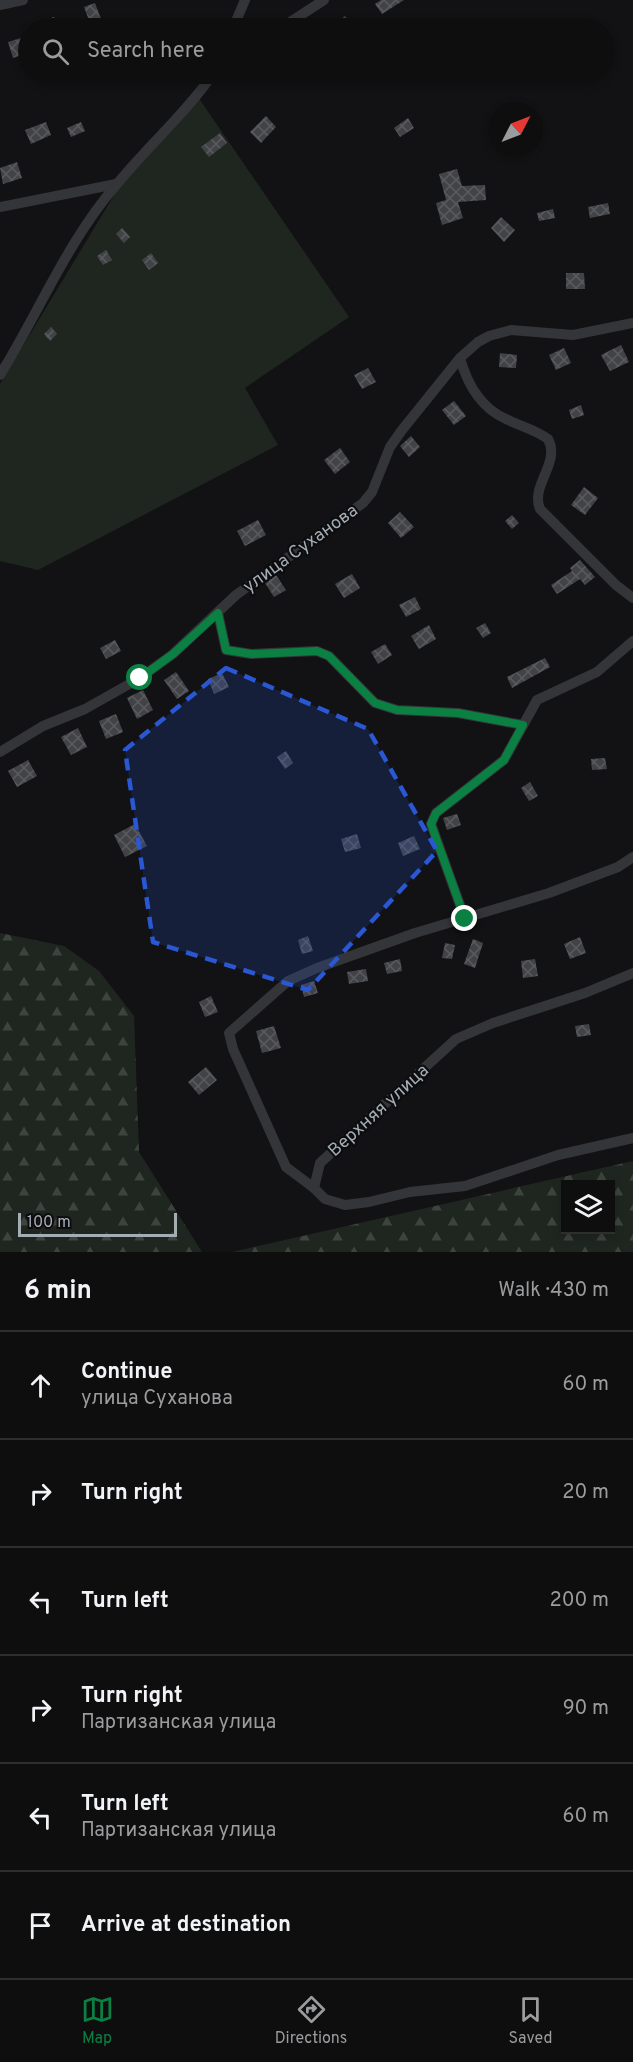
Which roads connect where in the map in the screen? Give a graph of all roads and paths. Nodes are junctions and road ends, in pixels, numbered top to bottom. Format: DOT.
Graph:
graph roads {
  1 [pos="23,0"];
  2 [pos="245,0"];
  3 [pos="324,0"];
  4 [pos="0,5"];
  5 [pos="237,18"];
  6 [pos="296,18"];
  7 [pos="204,84"];
  8 [pos="116,184"];
  9 [pos="0,207"];
  10 [pos="633,323"];
  11 [pos="460,358"];
  12 [pos="0,375"];
  13 [pos="633,598"];
  14 [pos="218,613"];
  15 [pos="633,641"];
  16 [pos="523,725"];
  17 [pos="0,752"];
  18 [pos="633,857"];
  19 [pos="465,919"];
  20 [pos="633,973"];
  21 [pos="633,1138"];
  22 [pos="314,1188"];
  1 -- 4 [label="street"];
  2 -- 5 [label="street"];
  3 -- 6 [label="street"];
  7 -- 8 [label="street"];
  8 -- 9 [label="street"];
  8 -- 12 [label="street"];
  10 -- 11 [label="street, улица Суханова"];
  11 -- 13 [label="street"];
  11 -- 14 [label="street, улица Суханова"];
  14 -- 16 [label="street"];
  14 -- 17 [label="street, улица Суханова"];
  15 -- 16 [label="street"];
  16 -- 19 [label="street"];
  18 -- 19 [label="street"];
  19 -- 22 [label="street"];
  20 -- 22 [label="street, Верхняя улица"];
  21 -- 22 [label="street"];
}
